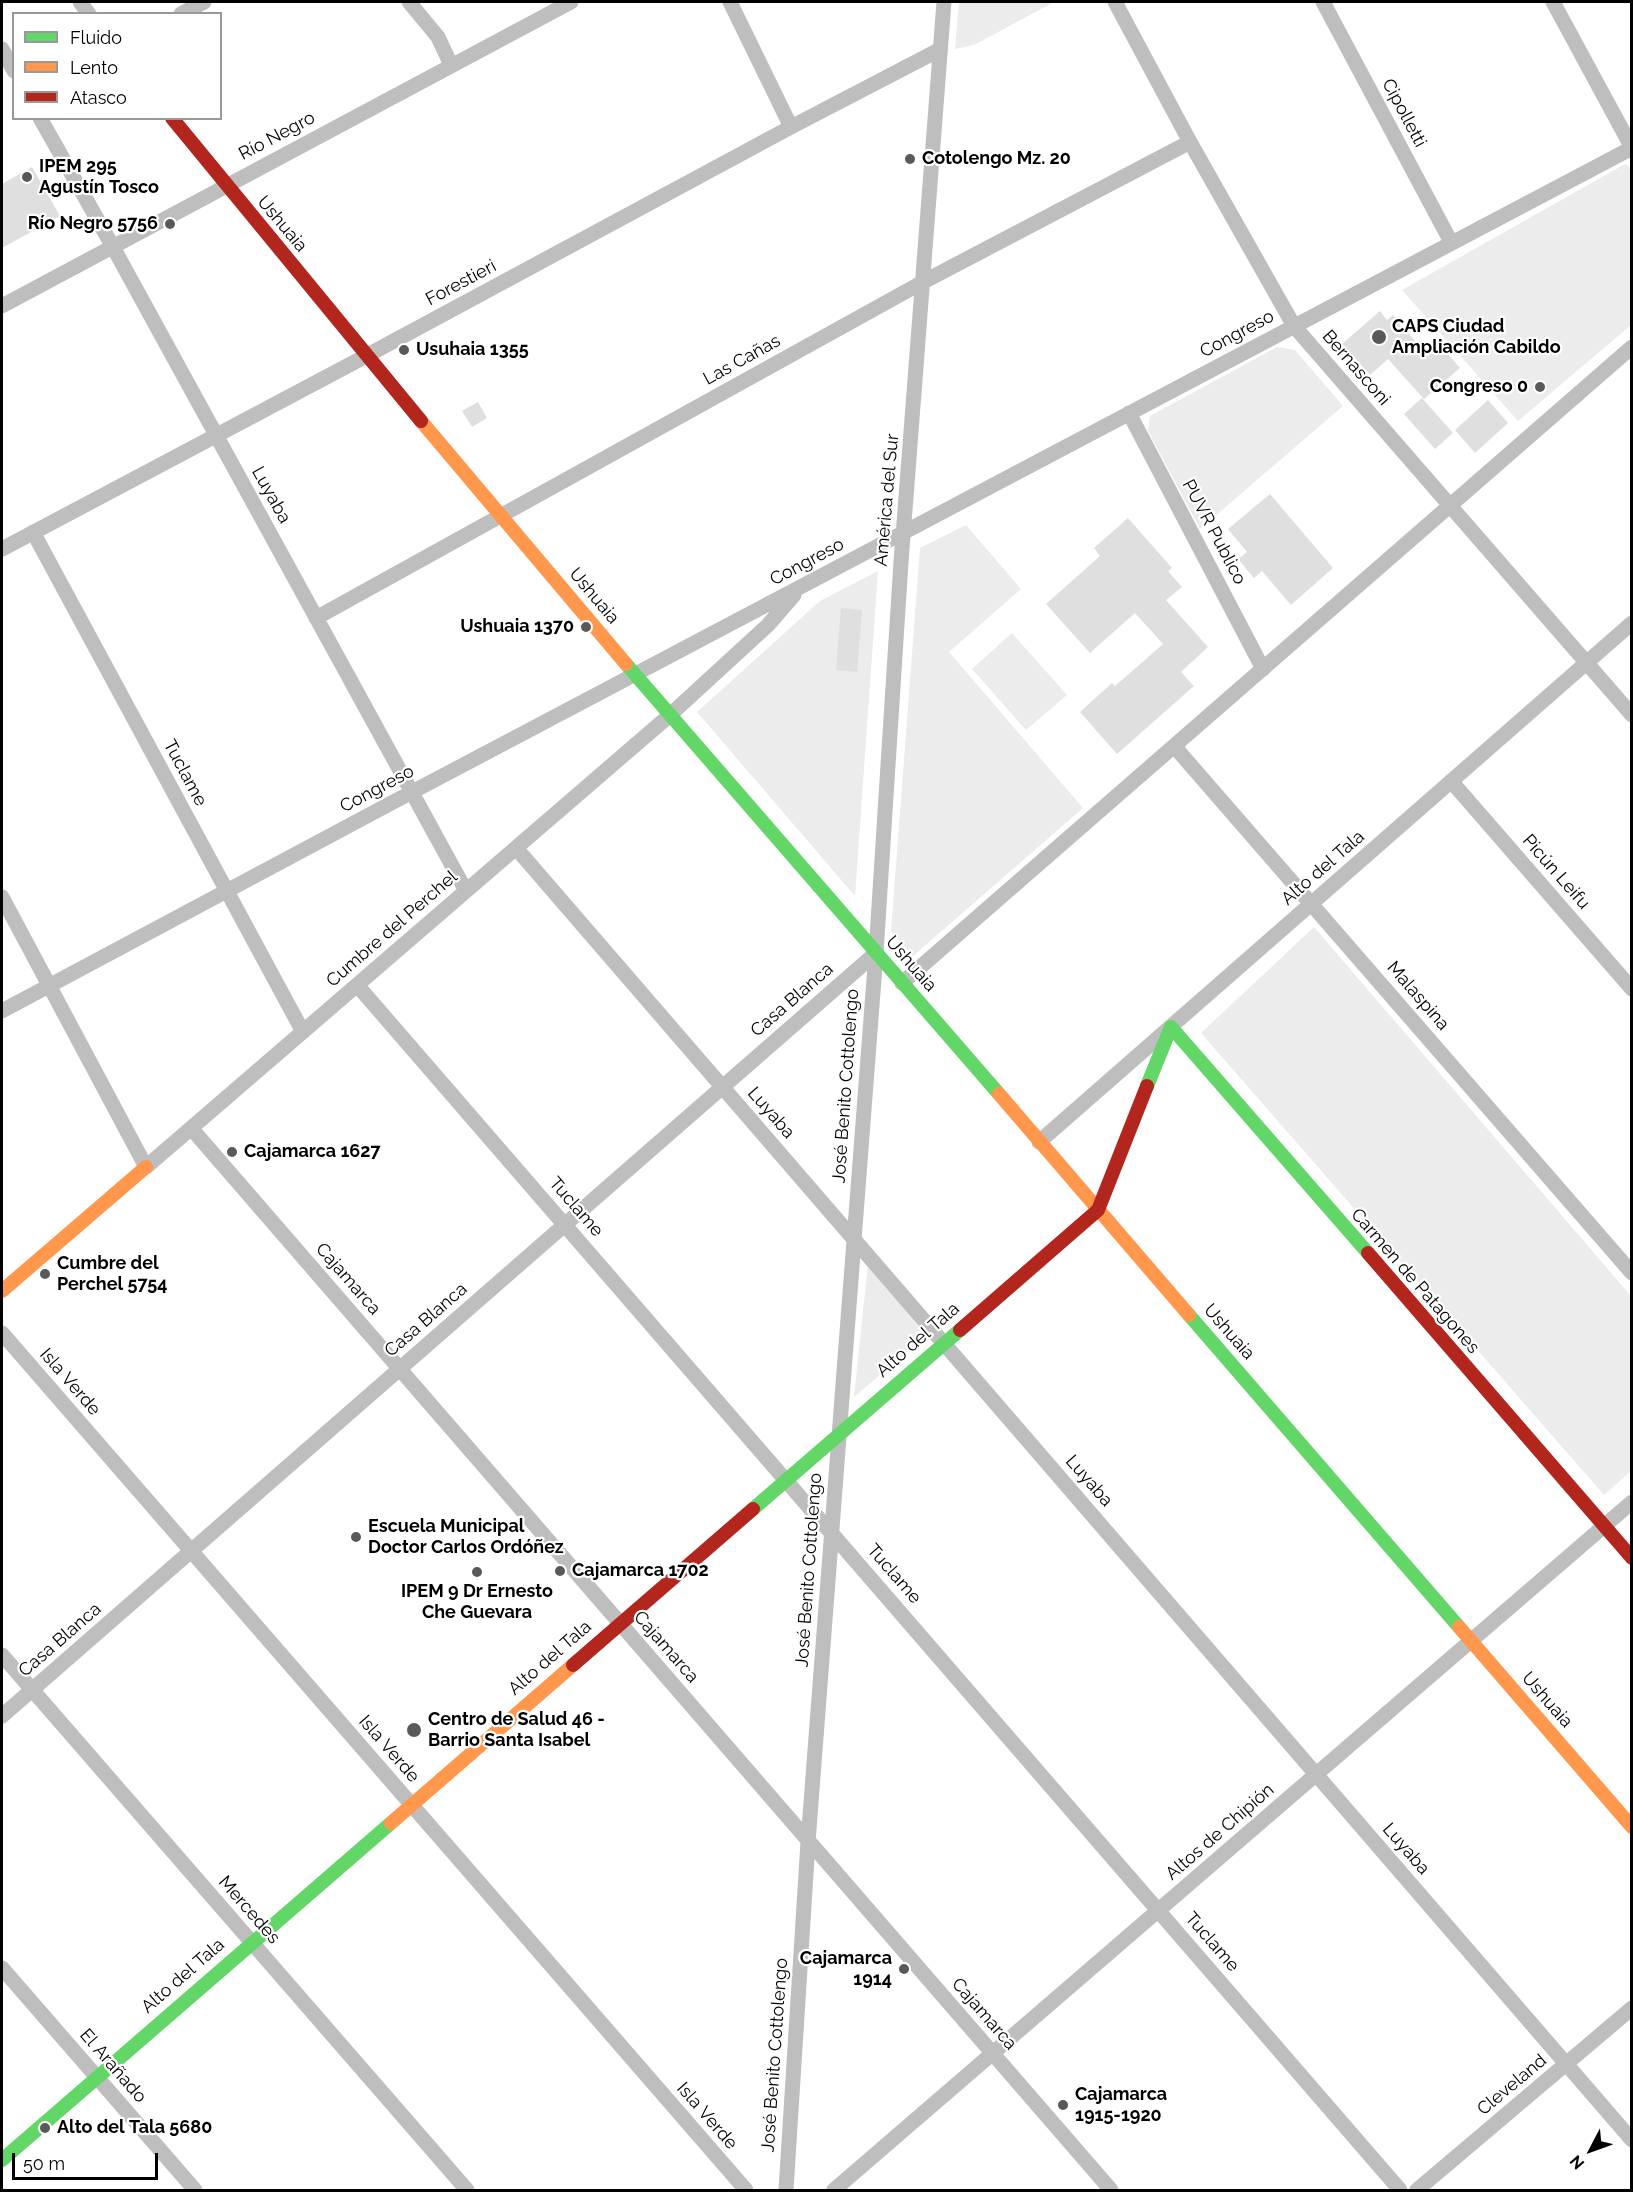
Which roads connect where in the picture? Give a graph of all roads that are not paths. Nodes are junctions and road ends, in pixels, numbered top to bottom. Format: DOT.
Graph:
graph roads {
  1 [pos="204,2"];
  2 [pos="409,2"];
  3 [pos="572,2"];
  4 [pos="730,2"];
  5 [pos="944,2"];
  6 [pos="1115,2"];
  7 [pos="1323,2"];
  8 [pos="1553,2"];
  9 [pos="185,12"];
  10 [pos="2,49"];
  11 [pos="939,50"];
  12 [pos="451,65"];
  13 [pos="12,67"];
  14 [pos="41,120"];
  15 [pos="174,120"];
  16 [pos="791,127"];
  17 [pos="1190,142"];
  18 [pos="1632,148"];
  19 [pos="226,186"];
  20 [pos="1451,242"];
  21 [pos="112,247"];
  22 [pos="923,282"];
  23 [pos="2,306"];
  24 [pos="1294,326"];
  25 [pos="1632,347"];
  26 [pos="366,356"];
  27 [pos="1129,413"];
  28 [pos="217,436"];
  29 [pos="1450,505"];
  30 [pos="501,515"];
  31 [pos="33,532"];
  32 [pos="905,532"];
  33 [pos="2,549"];
  34 [pos="800,588"];
  35 [pos="316,618"];
  36 [pos="1632,623"];
  37 [pos="1587,662"];
  38 [pos="1263,669"];
  39 [pos="635,674"];
  40 [pos="670,715"];
  41 [pos="1632,715"];
  42 [pos="1174,746"];
  43 [pos="1451,781"];
  44 [pos="411,792"];
  45 [pos="516,848"];
  46 [pos="226,891"];
  47 [pos="466,891"];
  48 [pos="2,897"];
  49 [pos="1312,904"];
  50 [pos="876,953"];
  51 [pos="902,983"];
  52 [pos="357,984"];
  53 [pos="49,985"];
  54 [pos="1632,989"];
  55 [pos="2,1011"];
  56 [pos="1171,1027"];
  57 [pos="303,1032"];
  58 [pos="723,1087"];
  59 [pos="191,1128"];
  60 [pos="1040,1142"];
  61 [pos="146,1167"];
  62 [pos="1098,1210"];
  63 [pos="565,1224"];
  64 [pos="854,1237"];
  65 [pos="1632,1273"];
  66 [pos="2,1291"];
  67 [pos="2,1333"];
  68 [pos="944,1343"];
  69 [pos="400,1369"];
  70 [pos="839,1434"];
  71 [pos="786,1480"];
  72 [pos="1632,1502"];
  73 [pos="1604,1526"];
  74 [pos="831,1532"];
  75 [pos="191,1551"];
  76 [pos="1632,1558"];
  77 [pos="620,1623"];
  78 [pos="1471,1641"];
  79 [pos="2,1655"];
  80 [pos="31,1690"];
  81 [pos="2,1716"];
  82 [pos="1317,1774"];
  83 [pos="412,1804"];
  84 [pos="1632,1827"];
  85 [pos="808,1842"];
  86 [pos="1159,1911"];
  87 [pos="252,1943"];
  88 [pos="2,1968"];
  89 [pos="1632,2008"];
  90 [pos="993,2054"];
  91 [pos="1566,2064"];
  92 [pos="97,2077"];
  93 [pos="1632,2140"];
  94 [pos="2,2160"];
  95 [pos="195,2190"];
  96 [pos="467,2190"];
  97 [pos="746,2190"];
  98 [pos="786,2190"];
  99 [pos="834,2190"];
  100 [pos="1111,2190"];
  101 [pos="1400,2190"];
  102 [pos="1417,2190"];
  1 -- 9 [label="street"];
  2 -- 12 [label="street"];
  3 -- 12 [label="street, Río Negro"];
  4 -- 16 [label="street"];
  5 -- 11 [label="street, América del Sur"];
  6 -- 17 [label="street, Bernasconi"];
  7 -- 20 [label="street, Cipolletti"];
  8 -- 18 [label="street"];
  10 -- 13 [label="street"];
  11 -- 16 [label="street, Forestieri"];
  11 -- 22 [label="street, América del Sur"];
  12 -- 19 [label="street, Río Negro"];
  14 -- 21 [label="street, Luyaba"];
  15 -- 19 [label="street, Ushuaia"];
  16 -- 26 [label="street, Forestieri"];
  17 -- 22 [label="street, Las Cañas"];
  17 -- 24 [label="street, Bernasconi"];
  18 -- 20 [label="street, Congreso"];
  19 -- 21 [label="street, Río Negro"];
  19 -- 26 [label="street, Ushuaia"];
  20 -- 24 [label="street, Congreso"];
  21 -- 23 [label="street, Río Negro"];
  21 -- 28 [label="street, Luyaba"];
  22 -- 30 [label="street, Las Cañas"];
  22 -- 32 [label="street, América del Sur"];
  24 -- 27 [label="street, Congreso"];
  24 -- 29 [label="street, Bernasconi"];
  25 -- 29 [label="street"];
  26 -- 28 [label="street, Forestieri"];
  26 -- 30 [label="street, Ushuaia"];
  27 -- 32 [label="street, Congreso"];
  27 -- 38 [label="street, PUVR Publico"];
  28 -- 31 [label="street, Forestieri"];
  28 -- 35 [label="street, Luyaba"];
  29 -- 37 [label="street, Bernasconi"];
  29 -- 38 [label="street"];
  30 -- 35 [label="street, Las Cañas"];
  30 -- 39 [label="street, Ushuaia"];
  31 -- 33 [label="street, Forestieri"];
  31 -- 46 [label="street, Tuclame"];
  32 -- 34 [label="street, Congreso"];
  32 -- 50 [label="street, América del Sur"];
  34 -- 39 [label="street, Congreso"];
  34 -- 40 [label="street, Cumbre del Perchel"];
  35 -- 44 [label="street, Luyaba"];
  36 -- 37 [label="street, Alto del Tala"];
  37 -- 41 [label="street, Bernasconi"];
  37 -- 43 [label="street, Alto del Tala"];
  38 -- 42 [label="street"];
  39 -- 40 [label="street, Ushuaia"];
  39 -- 44 [label="street, Congreso"];
  40 -- 45 [label="street, Cumbre del Perchel"];
  40 -- 50 [label="street, Ushuaia"];
  42 -- 49 [label="street, Malaspina"];
  42 -- 51 [label="street"];
  43 -- 49 [label="street, Alto del Tala"];
  43 -- 54 [label="street, Picún Leifu"];
  44 -- 46 [label="street, Congreso"];
  44 -- 47 [label="street, Luyaba"];
  45 -- 47 [label="street, Cumbre del Perchel"];
  45 -- 58 [label="street, Luyaba"];
  46 -- 53 [label="street, Congreso"];
  46 -- 57 [label="street, Tuclame"];
  47 -- 52 [label="street, Cumbre del Perchel"];
  48 -- 53 [label="street"];
  49 -- 56 [label="street, Alto del Tala"];
  49 -- 65 [label="street, Malaspina"];
  50 -- 51 [label="street, Ushuaia"];
  50 -- 58 [label="street, Casa Blanca"];
  50 -- 64 [label="street, José Benito Cottolengo"];
  51 -- 60 [label="street, Ushuaia"];
  52 -- 57 [label="street, Cumbre del Perchel"];
  52 -- 63 [label="street, Tuclame"];
  53 -- 55 [label="street, Congreso"];
  53 -- 61 [label="street"];
  56 -- 60 [label="street, Alto del Tala"];
  56 -- 62 [label="street"];
  56 -- 73 [label="street, Carmen de Patagones"];
  57 -- 59 [label="street, Cumbre del Perchel"];
  58 -- 63 [label="street, Casa Blanca"];
  58 -- 64 [label="street, Luyaba"];
  59 -- 61 [label="street, Cumbre del Perchel"];
  59 -- 69 [label="street, Cajamarca"];
  60 -- 62 [label="street, Ushuaia"];
  61 -- 66 [label="street, Cumbre del Perchel"];
  62 -- 68 [label="street, Alto del Tala"];
  62 -- 78 [label="street, Ushuaia"];
  63 -- 69 [label="street, Casa Blanca"];
  63 -- 71 [label="street, Tuclame"];
  64 -- 68 [label="street, Luyaba"];
  64 -- 70 [label="street, José Benito Cottolengo"];
  67 -- 75 [label="street, Isla Verde"];
  68 -- 70 [label="street, Alto del Tala"];
  68 -- 82 [label="street, Luyaba"];
  69 -- 75 [label="street, Casa Blanca"];
  69 -- 77 [label="street, Cajamarca"];
  70 -- 71 [label="street, Alto del Tala"];
  70 -- 74 [label="street, José Benito Cottolengo"];
  71 -- 74 [label="street, Tuclame"];
  71 -- 77 [label="street, Alto del Tala"];
  72 -- 73 [label="street, Altos de Chipión"];
  73 -- 76 [label="street, Carmen de Patagones"];
  73 -- 78 [label="street, Altos de Chipión"];
  74 -- 85 [label="street, José Benito Cottolengo"];
  74 -- 86 [label="street, Tuclame"];
  75 -- 80 [label="street, Casa Blanca"];
  75 -- 83 [label="street, Isla Verde"];
  77 -- 83 [label="street, Alto del Tala"];
  77 -- 85 [label="street, Cajamarca"];
  78 -- 82 [label="street, Altos de Chipión"];
  78 -- 84 [label="street, Ushuaia"];
  79 -- 80 [label="street, Mercedes"];
  80 -- 81 [label="street, Casa Blanca"];
  80 -- 87 [label="street, Mercedes"];
  82 -- 86 [label="street, Altos de Chipión"];
  82 -- 91 [label="street, Luyaba"];
  83 -- 87 [label="street, Alto del Tala"];
  83 -- 97 [label="street, Isla Verde"];
  85 -- 90 [label="street, Cajamarca"];
  85 -- 98 [label="street, José Benito Cottolengo"];
  86 -- 90 [label="street, Altos de Chipión"];
  86 -- 101 [label="street, Tuclame"];
  87 -- 92 [label="street, Alto del Tala"];
  87 -- 96 [label="street, Mercedes"];
  88 -- 92 [label="street, El Arañado"];
  89 -- 91 [label="street, Cleveland"];
  90 -- 99 [label="street, Altos de Chipión"];
  90 -- 100 [label="street, Cajamarca"];
  91 -- 93 [label="street, Luyaba"];
  91 -- 102 [label="street, Cleveland"];
  92 -- 94 [label="street, Alto del Tala"];
  92 -- 95 [label="street, El Arañado"];
}
